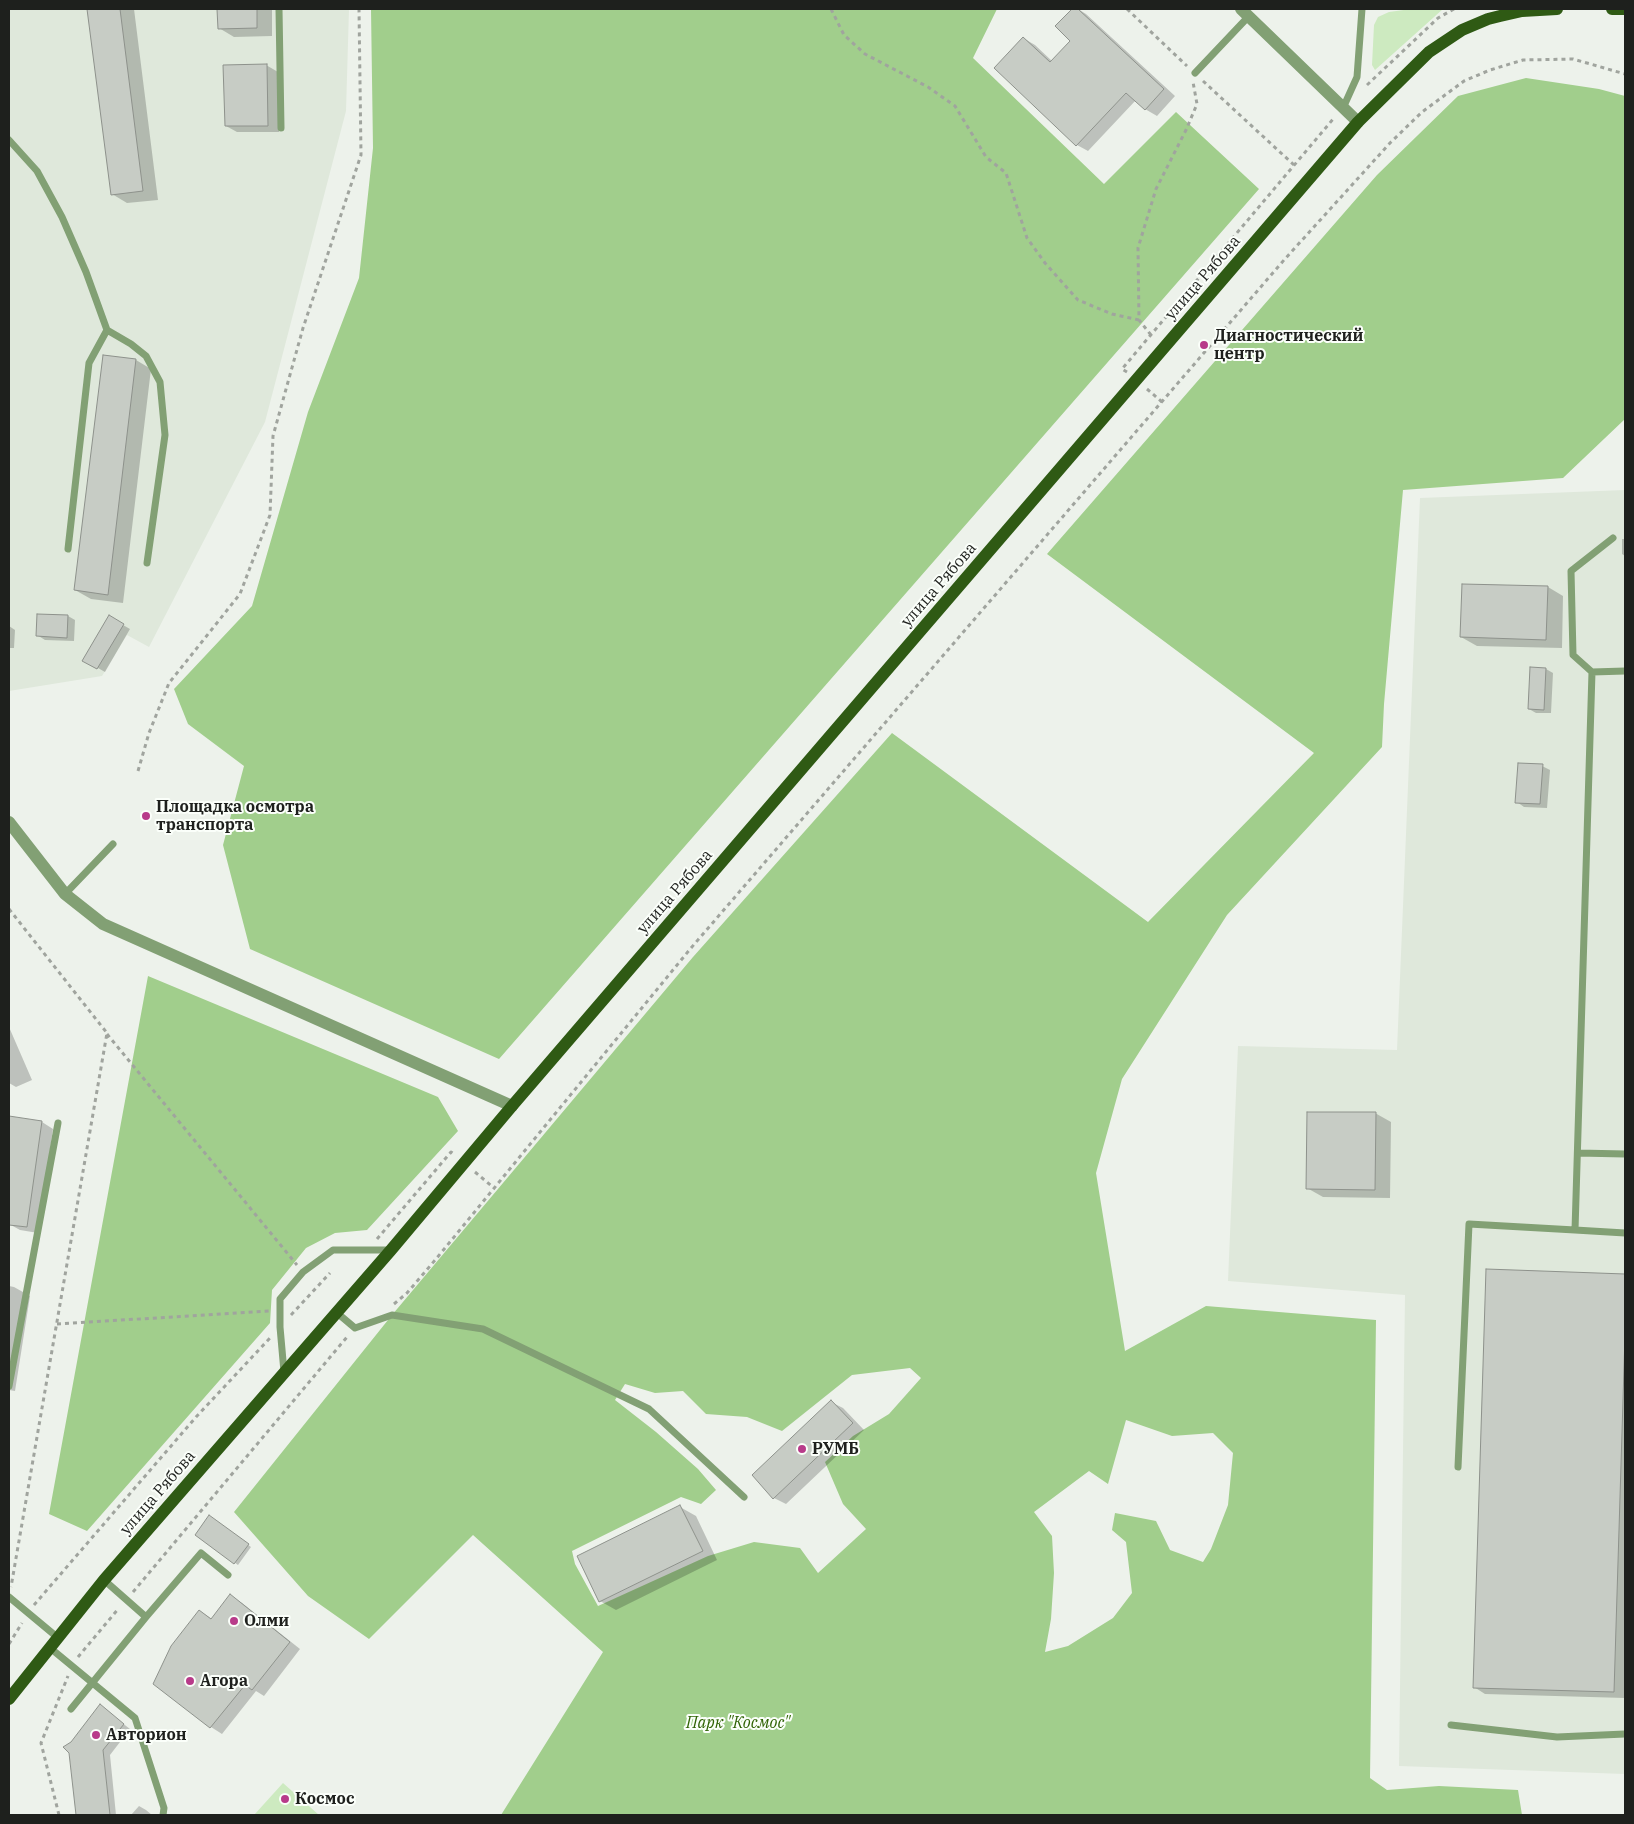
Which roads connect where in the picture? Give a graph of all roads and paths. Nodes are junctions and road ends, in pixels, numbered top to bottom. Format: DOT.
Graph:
graph roads {
  1 [pos="280,9"];
  2 [pos="359,9"];
  3 [pos="831,9"];
  4 [pos="1127,9"];
  5 [pos="1362,9"];
  6 [pos="1557,9"];
  7 [pos="1612,9"];
  8 [pos="1625,9"];
  9 [pos="1245,12"];
  10 [pos="1193,71"];
  11 [pos="1625,74"];
  12 [pos="1343,108"];
  13 [pos="1358,122"];
  14 [pos="281,128"];
  15 [pos="9,140"];
  16 [pos="1294,165"];
  17 [pos="1139,320"];
  18 [pos="107,330"];
  19 [pos="1151,335"];
  20 [pos="1613,538"];
  21 [pos="68,549"];
  22 [pos="147,564"];
  23 [pos="1625,671"];
  24 [pos="1592,672"];
  25 [pos="138,771"];
  26 [pos="9,822"];
  27 [pos="113,844"];
  28 [pos="65,894"];
  29 [pos="9,909"];
  30 [pos="107,1034"];
  31 [pos="512,1106"];
  32 [pos="58,1123"];
  33 [pos="1578,1153"];
  34 [pos="1625,1154"];
  35 [pos="464,1163"];
  36 [pos="494,1188"];
  37 [pos="1576,1230"];
  38 [pos="1625,1233"];
  39 [pos="370,1240"];
  40 [pos="391,1250"];
  41 [pos="303,1272"];
  42 [pos="330,1273"];
  43 [pos="316,1288"];
  44 [pos="390,1308"];
  45 [pos="296,1310"];
  46 [pos="281,1311"];
  47 [pos="336,1312"];
  48 [pos="56,1324"];
  49 [pos="280,1327"];
  50 [pos="355,1328"];
  51 [pos="284,1372"];
  52 [pos="9,1386"];
  53 [pos="1458,1467"];
  54 [pos="744,1497"];
  55 [pos="228,1574"];
  56 [pos="104,1580"];
  57 [pos="9,1597"];
  58 [pos="126,1600"];
  59 [pos="28,1613"];
  60 [pos="146,1617"];
  61 [pos="53,1642"];
  62 [pos="9,1644"];
  63 [pos="71,1666"];
  64 [pos="93,1682"];
  65 [pos="9,1699"];
  66 [pos="71,1709"];
  67 [pos="1451,1725"];
  68 [pos="1625,1734"];
  69 [pos="59,1815"];
  70 [pos="163,1815"];
  1 -- 14 [label="lane"];
  2 -- 25 [label="path"];
  3 -- 17 [label="path"];
  4 -- 10 [label="path"];
  5 -- 12 [label="lane"];
  6 -- 13 [label="main road, улица Рябова"];
  7 -- 8 [label="main road"];
  9 -- 10 [label="lane"];
  9 -- 12 [label="street"];
  10 -- 16 [label="path"];
  10 -- 17 [label="path"];
  11 -- 36 [label="path"];
  12 -- 13 [label="street"];
  13 -- 31 [label="main road, улица Рябова"];
  15 -- 18 [label="lane"];
  17 -- 19 [label="path"];
  18 -- 21 [label="lane"];
  18 -- 22 [label="lane"];
  20 -- 24 [label="lane"];
  23 -- 24 [label="lane"];
  24 -- 33 [label="lane"];
  26 -- 28 [label="street"];
  27 -- 28 [label="lane"];
  28 -- 31 [label="street"];
  29 -- 30 [label="path"];
  30 -- 41 [label="path"];
  30 -- 48 [label="path"];
  31 -- 35 [label="main road, улица Рябова"];
  32 -- 52 [label="lane"];
  33 -- 34 [label="lane"];
  33 -- 37 [label="lane"];
  35 -- 36 [label="path"];
  35 -- 39 [label="path"];
  35 -- 40 [label="main road, улица Рябова"];
  36 -- 44 [label="path"];
  37 -- 38 [label="lane"];
  37 -- 53 [label="lane"];
  40 -- 41 [label="lane"];
  40 -- 47 [label="main road, улица Рябова"];
  41 -- 43 [label="path"];
  41 -- 46 [label="lane"];
  42 -- 43 [label="path"];
  43 -- 45 [label="path"];
  45 -- 46 [label="path"];
  45 -- 49 [label="path"];
  46 -- 48 [label="path"];
  46 -- 49 [label="lane"];
  47 -- 50 [label="lane"];
  47 -- 51 [label="main road, улица Рябова"];
  48 -- 57 [label="path"];
  49 -- 51 [label="lane"];
  49 -- 59 [label="path"];
  50 -- 54 [label="lane"];
  50 -- 58 [label="path"];
  51 -- 56 [label="main road, улица Рябова"];
  55 -- 60 [label="lane"];
  56 -- 58 [label="lane"];
  56 -- 61 [label="main road, улица Рябова"];
  57 -- 59 [label="lane"];
  58 -- 60 [label="lane"];
  58 -- 63 [label="path"];
  59 -- 61 [label="lane"];
  59 -- 62 [label="path"];
  60 -- 64 [label="lane"];
  61 -- 63 [label="lane"];
  61 -- 65 [label="main road, улица Рябова"];
  63 -- 64 [label="lane"];
  63 -- 69 [label="path"];
  64 -- 66 [label="lane"];
  64 -- 70 [label="lane"];
  67 -- 68 [label="lane"];
}
